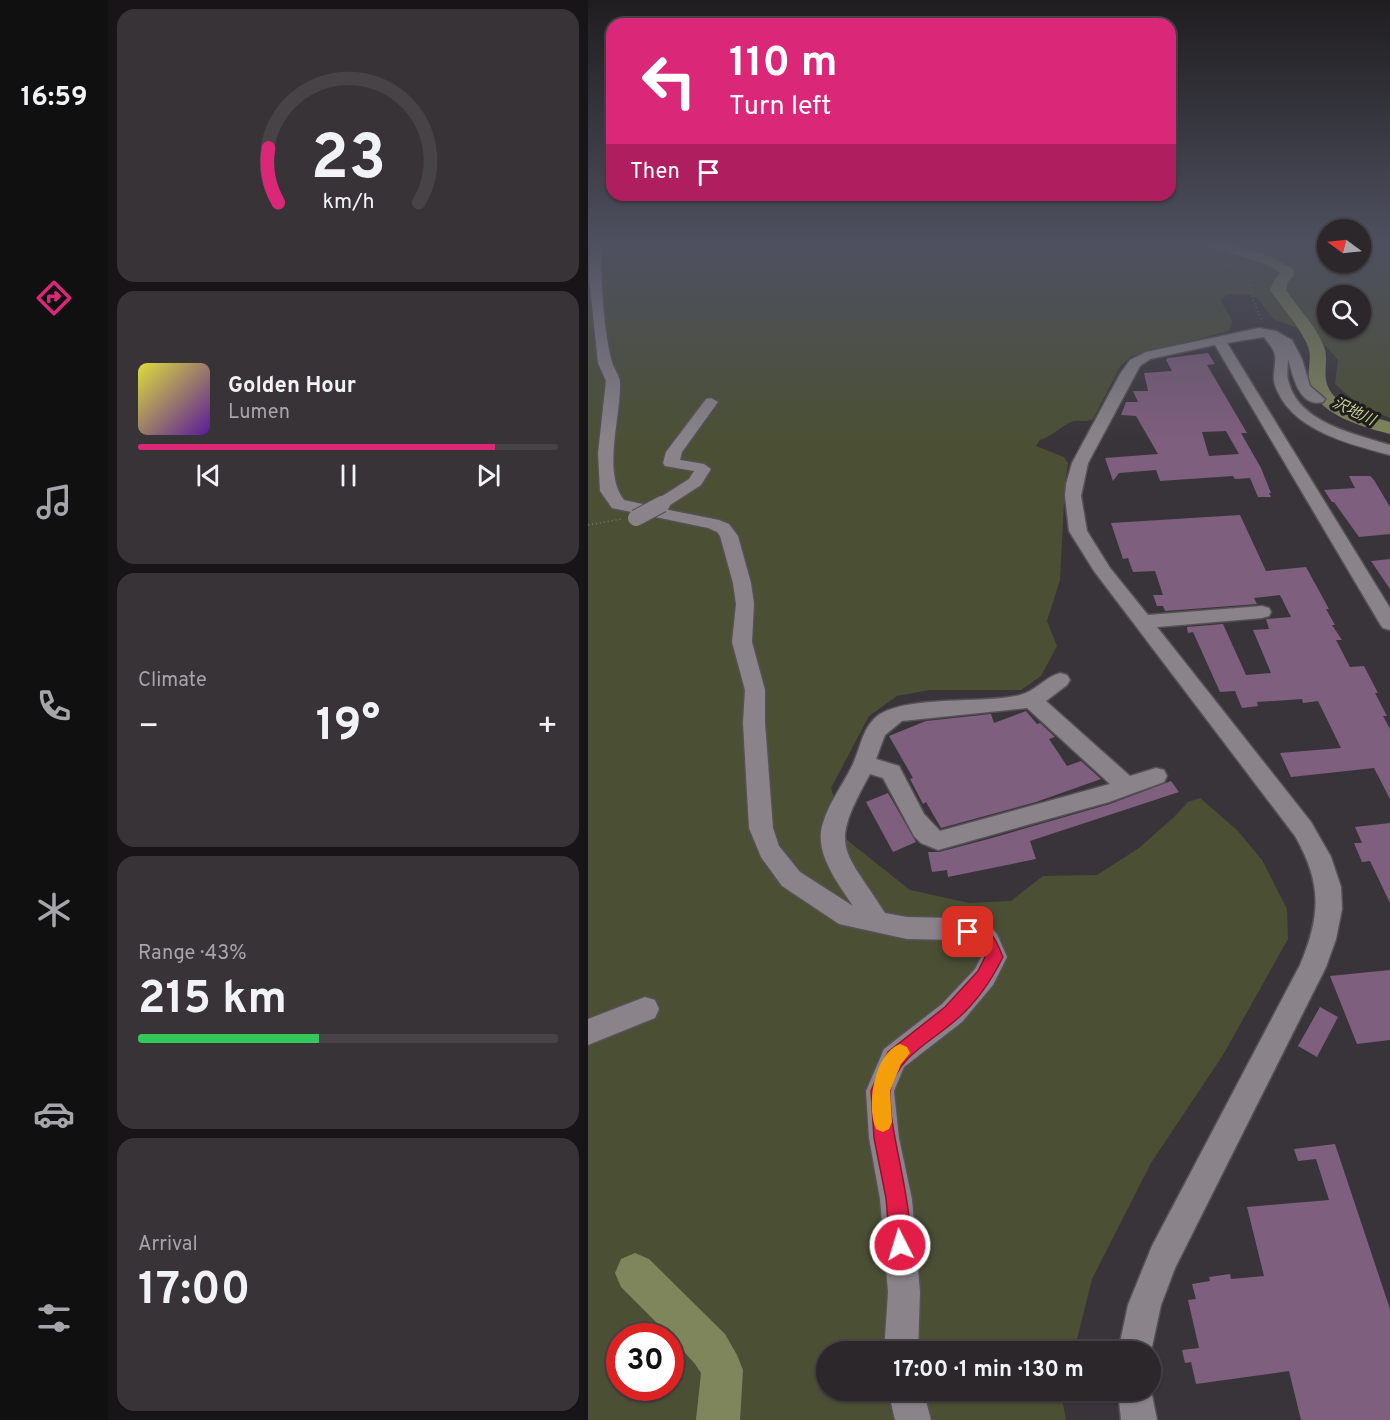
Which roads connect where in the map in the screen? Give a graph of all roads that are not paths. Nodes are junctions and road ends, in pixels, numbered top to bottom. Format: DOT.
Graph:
graph roads {
  1 [pos="598,309"];
  2 [pos="1266,332"];
  3 [pos="1219,341"];
  4 [pos="1318,399"];
  5 [pos="711,402"];
  6 [pos="1390,450"];
  7 [pos="636,518"];
  8 [pos="1262,612"];
  9 [pos="1143,622"];
  10 [pos="1390,624"];
  11 [pos="1060,680"];
  12 [pos="1030,699"];
  13 [pos="864,764"];
  14 [pos="1156,776"];
  15 [pos="1127,787"];
  16 [pos="877,922"];
  17 [pos="645,1009"];
  18 [pos="588,1032"];
  19 [pos="900,1341"];
  20 [pos="1136,1341"];
  21 [pos="908,1401"];
  22 [pos="1136,1401"];
  23 [pos="913,1420"];
  24 [pos="1139,1420"];
  1 -- 16 [label="street"];
  2 -- 3 [label="street"];
  2 -- 4 [label="street"];
  2 -- 6 [label="street"];
  3 -- 9 [label="street"];
  3 -- 10 [label="street"];
  5 -- 7 [label="street, bridge"];
  8 -- 9 [label="street"];
  9 -- 20 [label="street"];
  11 -- 12 [label="street"];
  12 -- 13 [label="street"];
  12 -- 15 [label="street"];
  13 -- 15 [label="street"];
  13 -- 16 [label="street"];
  14 -- 15 [label="street"];
  16 -- 19 [label="street"];
  17 -- 18 [label="street"];
  21 -- 23 [label="street"];
  22 -- 24 [label="street"];
}
